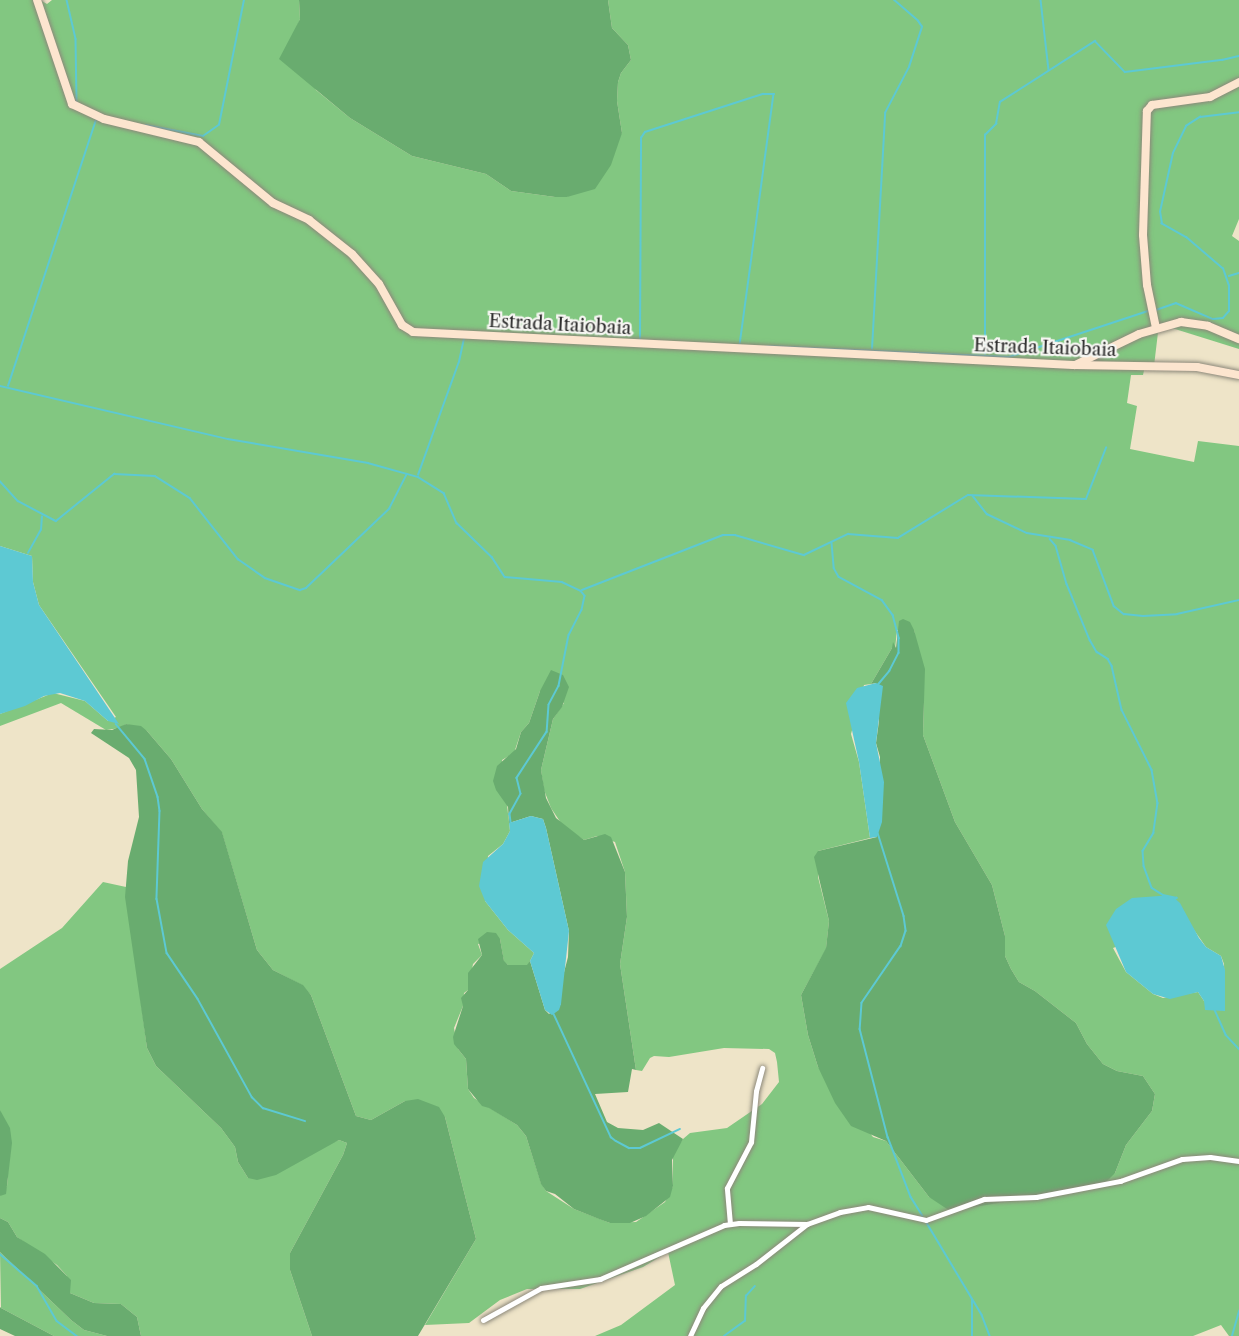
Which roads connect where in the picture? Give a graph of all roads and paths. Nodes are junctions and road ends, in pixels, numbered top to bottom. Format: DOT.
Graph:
graph roads {
  1 [pos="38,0"];
  2 [pos="1239,82"];
  3 [pos="1156,328"];
  4 [pos="1239,339"];
  5 [pos="1073,365"];
  6 [pos="1239,375"];
  7 [pos="762,1068"];
  8 [pos="1239,1161"];
  9 [pos="730,1224"];
  10 [pos="807,1224"];
  11 [pos="483,1320"];
  12 [pos="690,1336"];
  1 -- 5 [label="street, Estrada Itaiobaia"];
  2 -- 3 [label="street"];
  3 -- 4 [label="street"];
  3 -- 5 [label="street"];
  5 -- 6 [label="street, Estrada Itaiobaia"];
  7 -- 9 [label="street"];
  8 -- 10 [label="street"];
  9 -- 10 [label="street"];
  9 -- 11 [label="street"];
  10 -- 12 [label="street"];
}
